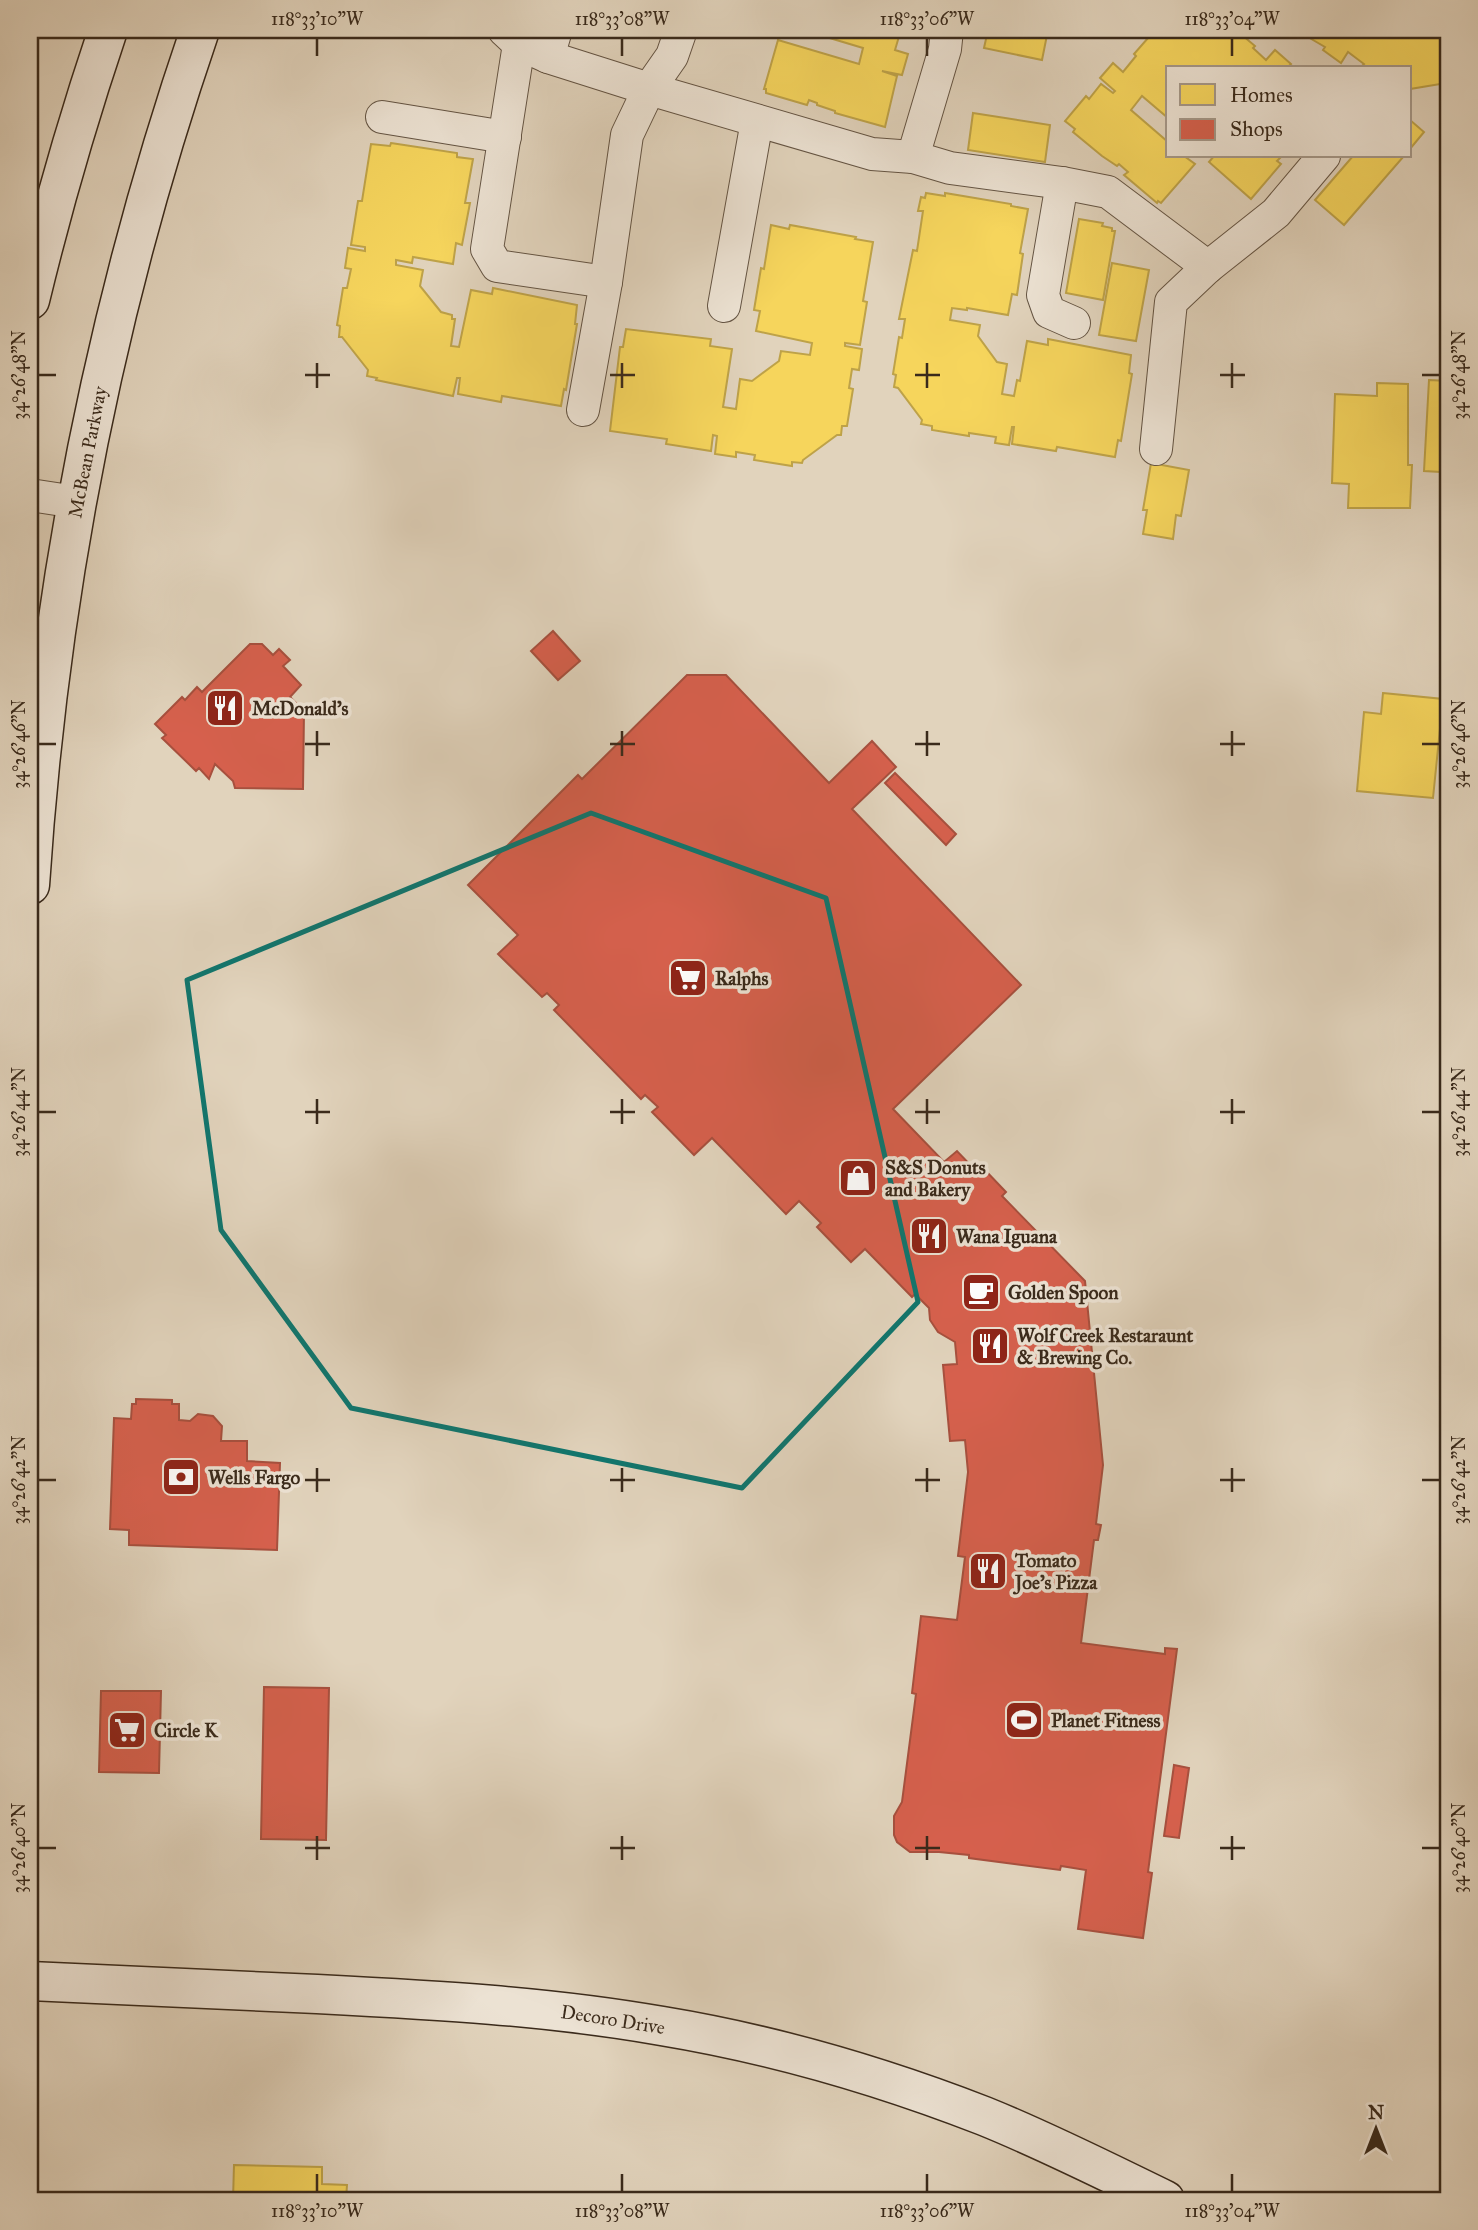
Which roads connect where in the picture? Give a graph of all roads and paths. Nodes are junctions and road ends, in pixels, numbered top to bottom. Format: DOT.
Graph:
graph roads {
  1 [pos="108,30"];
  2 [pos="200,30"];
  3 [pos="681,30"];
  4 [pos="947,30"];
  5 [pos="512,37"];
  6 [pos="552,43"];
  7 [pos="649,89"];
  8 [pos="383,117"];
  9 [pos="757,121"];
  10 [pos="505,137"];
  11 [pos="914,157"];
  12 [pos="1322,158"];
  13 [pos="1062,183"];
  14 [pos="1208,267"];
  15 [pos="606,282"];
  16 [pos="30,300"];
  17 [pos="724,306"];
  18 [pos="1074,323"];
  19 [pos="583,410"];
  20 [pos="1156,449"];
  21 [pos="30,495"];
  22 [pos="76,502"];
  23 [pos="30,885"];
  24 [pos="30,1981"];
  25 [pos="1165,2200"];
  1 -- 16 [label="main road"];
  2 -- 22 [label="main road, McBean Parkway"];
  3 -- 7 [label="street"];
  4 -- 11 [label="street"];
  5 -- 6 [label="street"];
  5 -- 10 [label="street"];
  6 -- 7 [label="street"];
  7 -- 9 [label="street"];
  7 -- 15 [label="street"];
  8 -- 10 [label="street"];
  9 -- 11 [label="street"];
  9 -- 17 [label="street"];
  10 -- 15 [label="street"];
  11 -- 13 [label="street"];
  12 -- 14 [label="street"];
  13 -- 14 [label="street"];
  13 -- 18 [label="street"];
  14 -- 20 [label="street"];
  15 -- 19 [label="street"];
  21 -- 22 [label="street"];
  22 -- 23 [label="main road, McBean Parkway"];
  24 -- 25 [label="main road, Decoro Drive"];
}
